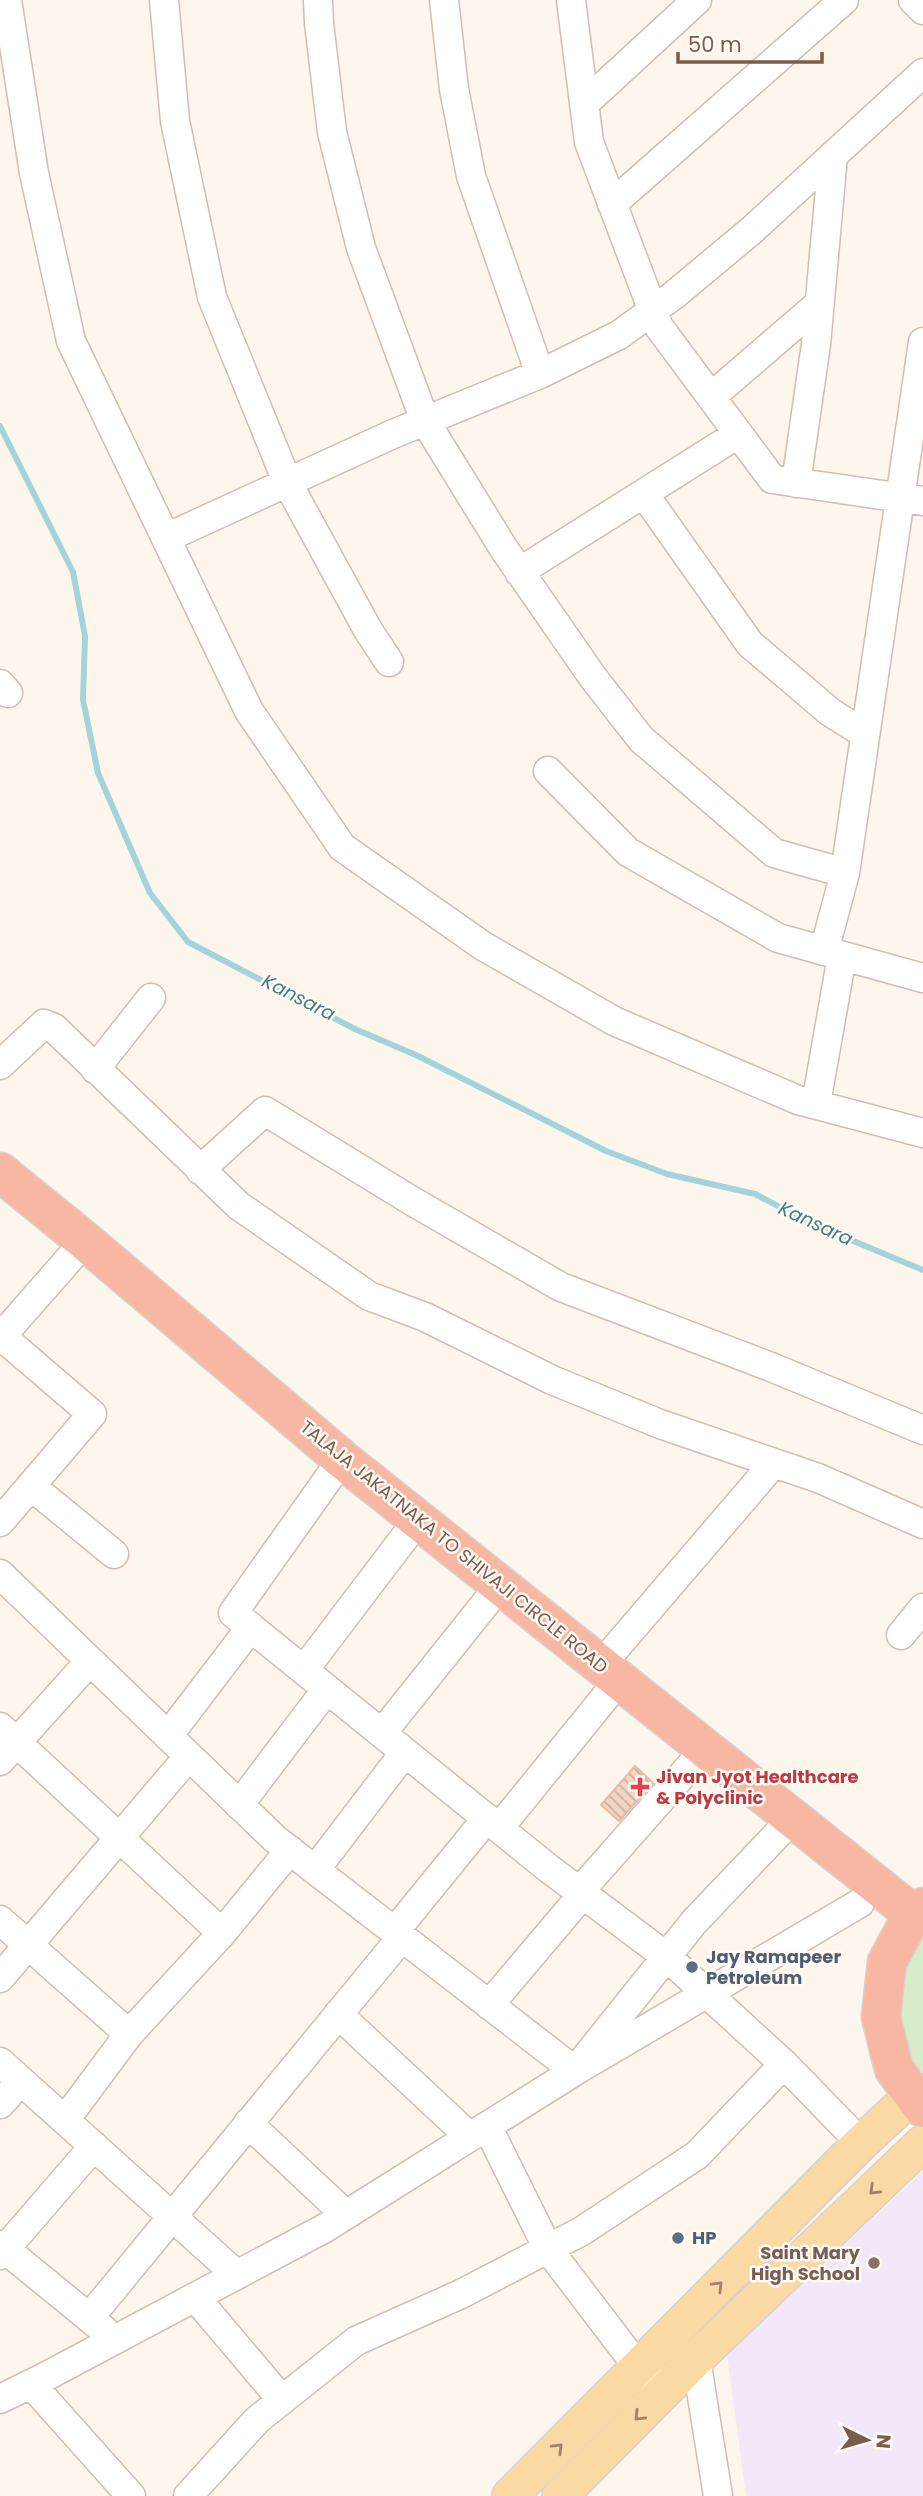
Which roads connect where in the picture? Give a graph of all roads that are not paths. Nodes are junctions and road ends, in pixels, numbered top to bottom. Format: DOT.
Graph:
graph roads {
  1 [pos="7,0"];
  2 [pos="164,0"];
  3 [pos="318,0"];
  4 [pos="444,0"];
  5 [pos="571,0"];
  6 [pos="697,0"];
  7 [pos="844,0"];
  8 [pos="913,0"];
  9 [pos="923,10"];
  10 [pos="923,73"];
  11 [pos="584,104"];
  12 [pos="834,156"];
  13 [pos="612,204"];
  14 [pos="820,303"];
  15 [pos="653,310"];
  16 [pos="923,342"];
  17 [pos="540,374"];
  18 [pos="711,397"];
  19 [pos="425,421"];
  20 [pos="738,434"];
  21 [pos="796,483"];
  22 [pos="288,484"];
  23 [pos="644,494"];
  24 [pos="911,499"];
  25 [pos="166,538"];
  26 [pos="519,572"];
  27 [pos="389,662"];
  28 [pos="865,734"];
  29 [pos="548,771"];
  30 [pos="845,873"];
  31 [pos="833,953"];
  32 [pos="923,978"];
  33 [pos="151,998"];
  34 [pos="0,1065"];
  35 [pos="96,1069"];
  36 [pos="817,1104"];
  37 [pos="923,1133"];
  38 [pos="200,1170"];
  39 [pos="0,1172"];
  40 [pos="0,1194"];
  41 [pos="80,1247"];
  42 [pos="0,1336"];
  43 [pos="923,1430"];
  44 [pos="774,1463"];
  45 [pos="333,1472"];
  46 [pos="31,1486"];
  47 [pos="0,1522"];
  48 [pos="923,1524"];
  49 [pos="408,1533"];
  50 [pos="114,1553"];
  51 [pos="0,1574"];
  52 [pos="489,1599"];
  53 [pos="923,1608"];
  54 [pos="251,1627"];
  55 [pos="901,1635"];
  56 [pos="90,1661"];
  57 [pos="304,1670"];
  58 [pos="604,1680"];
  59 [pos="327,1689"];
  60 [pos="382,1733"];
  61 [pos="169,1736"];
  62 [pos="6,1743"];
  63 [pos="405,1752"];
  64 [pos="190,1756"];
  65 [pos="692,1764"];
  66 [pos="239,1805"];
  67 [pos="493,1823"];
  68 [pos="785,1826"];
  69 [pos="120,1838"];
  70 [pos="290,1850"];
  71 [pos="315,1870"];
  72 [pos="581,1893"];
  73 [pos="860,1903"];
  74 [pos="0,1920"];
  75 [pos="912,1920"];
  76 [pos="222,1933"];
  77 [pos="398,1934"];
  78 [pos="29,1945"];
  79 [pos="667,1956"];
  80 [pos="0,1978"];
  81 [pos="708,1994"];
  82 [pos="489,2004"];
  83 [pos="338,2014"];
  84 [pos="129,2034"];
  85 [pos="0,2062"];
  86 [pos="785,2064"];
  87 [pos="575,2071"];
  88 [pos="21,2081"];
  89 [pos="918,2101"];
  90 [pos="0,2104"];
  91 [pos="65,2120"];
  92 [pos="248,2123"];
  93 [pos="479,2131"];
  94 [pos="861,2143"];
  95 [pos="923,2143"];
  96 [pos="94,2146"];
  97 [pos="346,2215"];
  98 [pos="171,2216"];
  99 [pos="548,2249"];
  100 [pos="2,2250"];
  101 [pos="237,2275"];
  102 [pos="195,2297"];
  103 [pos="89,2318"];
  104 [pos="116,2340"];
  105 [pos="696,2359"];
  106 [pos="638,2367"];
  107 [pos="31,2384"];
  108 [pos="664,2391"];
  109 [pos="0,2399"];
  110 [pos="282,2400"];
  111 [pos="131,2496"];
  112 [pos="188,2496"];
  113 [pos="510,2496"];
  114 [pos="560,2496"];
  115 [pos="718,2496"];
  1 -- 25 [label="street"];
  2 -- 22 [label="street"];
  3 -- 19 [label="street"];
  4 -- 17 [label="street"];
  5 -- 11 [label="street"];
  6 -- 11 [label="street"];
  7 -- 13 [label="street"];
  8 -- 9 [label="street"];
  10 -- 12 [label="street"];
  11 -- 13 [label="street"];
  12 -- 14 [label="street"];
  12 -- 15 [label="street"];
  13 -- 15 [label="street"];
  14 -- 18 [label="street"];
  14 -- 21 [label="street"];
  15 -- 17 [label="street"];
  15 -- 18 [label="street"];
  16 -- 24 [label="street"];
  17 -- 19 [label="street"];
  18 -- 20 [label="street"];
  19 -- 22 [label="street"];
  19 -- 26 [label="street"];
  20 -- 21 [label="street"];
  20 -- 23 [label="street"];
  21 -- 24 [label="street"];
  22 -- 25 [label="street"];
  22 -- 27 [label="street"];
  23 -- 26 [label="street"];
  23 -- 28 [label="street"];
  24 -- 28 [label="street"];
  25 -- 36 [label="street"];
  26 -- 30 [label="street"];
  28 -- 30 [label="street"];
  29 -- 31 [label="street"];
  30 -- 31 [label="street"];
  31 -- 32 [label="street"];
  31 -- 36 [label="street"];
  33 -- 35 [label="street"];
  34 -- 35 [label="street"];
  35 -- 38 [label="street"];
  36 -- 37 [label="street"];
  38 -- 43 [label="street"];
  38 -- 44 [label="street"];
  39 -- 41 [label="highway, TALAJA JAKATNAKA TO SHIVAJI CIRCLE ROAD"];
  40 -- 41 [label="highway, TALAJA JAKATNAKA TO SHIVAJI CIRCLE ROAD"];
  41 -- 42 [label="street"];
  41 -- 45 [label="highway, TALAJA JAKATNAKA TO SHIVAJI CIRCLE ROAD"];
  41 -- 58 [label="highway, TALAJA JAKATNAKA TO SHIVAJI CIRCLE ROAD"];
  42 -- 46 [label="street"];
  44 -- 48 [label="street"];
  44 -- 58 [label="street"];
  45 -- 49 [label="highway, TALAJA JAKATNAKA TO SHIVAJI CIRCLE ROAD"];
  45 -- 54 [label="street"];
  46 -- 47 [label="street"];
  46 -- 50 [label="street"];
  49 -- 52 [label="highway, TALAJA JAKATNAKA TO SHIVAJI CIRCLE ROAD"];
  49 -- 57 [label="street"];
  51 -- 56 [label="street"];
  52 -- 58 [label="highway, TALAJA JAKATNAKA TO SHIVAJI CIRCLE ROAD"];
  52 -- 60 [label="street"];
  53 -- 55 [label="street"];
  54 -- 57 [label="street"];
  54 -- 61 [label="street"];
  56 -- 61 [label="street"];
  56 -- 62 [label="street"];
  57 -- 59 [label="street"];
  58 -- 65 [label="highway, TALAJA JAKATNAKA TO SHIVAJI CIRCLE ROAD"];
  58 -- 67 [label="street"];
  58 -- 68 [label="highway, TALAJA JAKATNAKA TO SHIVAJI CIRCLE ROAD"];
  59 -- 60 [label="street"];
  59 -- 66 [label="street"];
  60 -- 63 [label="street"];
  61 -- 64 [label="street"];
  62 -- 69 [label="street"];
  63 -- 67 [label="street"];
  63 -- 71 [label="street"];
  64 -- 66 [label="street"];
  64 -- 69 [label="street"];
  65 -- 68 [label="highway, TALAJA JAKATNAKA TO SHIVAJI CIRCLE ROAD"];
  65 -- 72 [label="street"];
  66 -- 70 [label="street"];
  67 -- 72 [label="street"];
  67 -- 77 [label="street"];
  68 -- 73 [label="highway, TALAJA JAKATNAKA TO SHIVAJI CIRCLE ROAD"];
  68 -- 75 [label="highway, TALAJA JAKATNAKA TO SHIVAJI CIRCLE ROAD"];
  68 -- 79 [label="street"];
  69 -- 76 [label="street"];
  69 -- 78 [label="street"];
  70 -- 71 [label="street"];
  70 -- 76 [label="street"];
  71 -- 77 [label="street"];
  72 -- 79 [label="street"];
  72 -- 82 [label="street"];
  73 -- 75 [label="highway, TALAJA JAKATNAKA TO SHIVAJI CIRCLE ROAD"];
  73 -- 81 [label="street"];
  74 -- 78 [label="street"];
  75 -- 89 [label="highway"];
  76 -- 84 [label="street"];
  77 -- 82 [label="street"];
  77 -- 83 [label="street"];
  78 -- 80 [label="street"];
  78 -- 84 [label="street"];
  79 -- 81 [label="street"];
  79 -- 87 [label="street"];
  81 -- 86 [label="street"];
  81 -- 87 [label="street"];
  82 -- 87 [label="street"];
  83 -- 92 [label="street"];
  83 -- 93 [label="street"];
  84 -- 91 [label="street"];
  85 -- 88 [label="street"];
  86 -- 94 [label="street"];
  86 -- 99 [label="street"];
  87 -- 93 [label="street"];
  88 -- 90 [label="street"];
  88 -- 91 [label="street"];
  89 -- 94 [label="main road"];
  91 -- 96 [label="street"];
  92 -- 97 [label="street"];
  92 -- 98 [label="street"];
  93 -- 97 [label="street"];
  93 -- 99 [label="street"];
  106 -- 94 [label="main road, one-way"];
  95 -- 105 [label="main road, one-way"];
  96 -- 98 [label="street"];
  96 -- 100 [label="street"];
  97 -- 101 [label="street"];
  98 -- 101 [label="street"];
  98 -- 103 [label="street"];
  99 -- 106 [label="street"];
  99 -- 110 [label="street"];
  100 -- 103 [label="street"];
  101 -- 102 [label="street"];
  102 -- 104 [label="street"];
  102 -- 110 [label="street"];
  103 -- 104 [label="street"];
  104 -- 107 [label="street"];
  105 -- 108 [label="main road"];
  105 -- 115 [label="street"];
  106 -- 108 [label="street"];
  113 -- 106 [label="main road, one-way"];
  107 -- 109 [label="street"];
  107 -- 111 [label="street"];
  108 -- 114 [label="main road, one-way"];
  110 -- 112 [label="street"];
}
